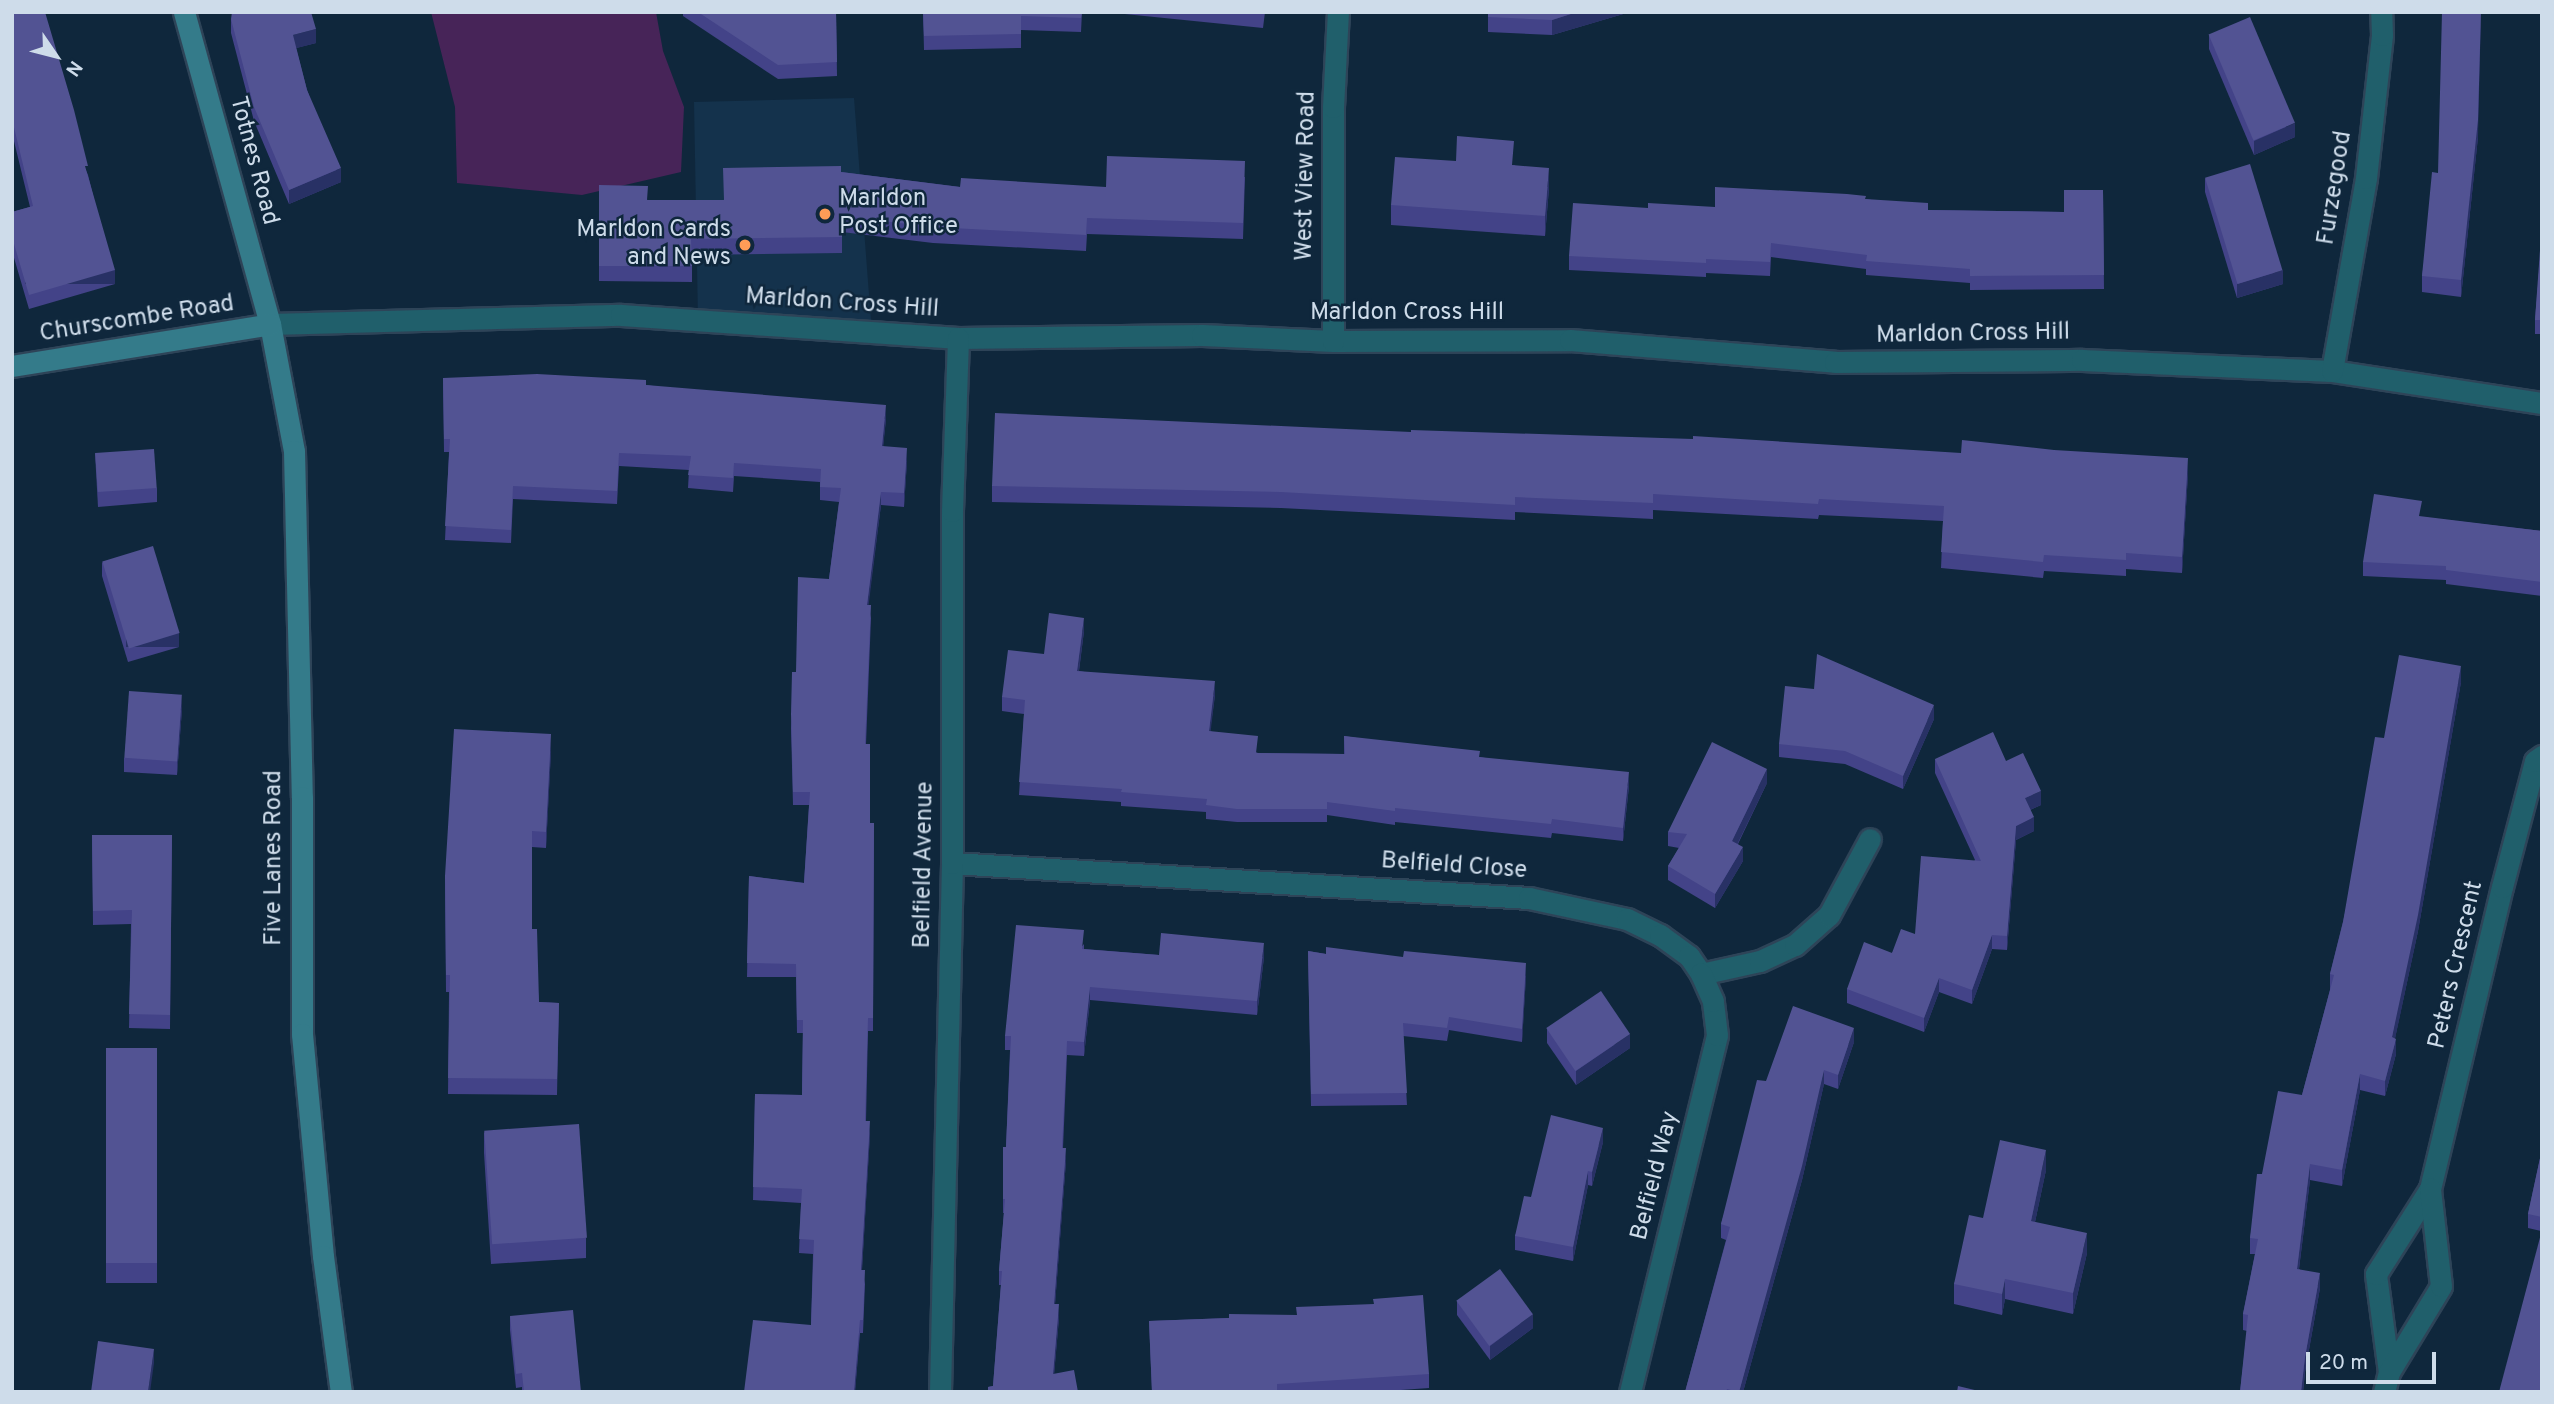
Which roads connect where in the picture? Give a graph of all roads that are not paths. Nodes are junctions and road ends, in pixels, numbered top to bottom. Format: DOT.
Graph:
graph roads {
  1 [pos="184,12"];
  2 [pos="1338,12"];
  3 [pos="2381,12"];
  4 [pos="270,324"];
  5 [pos="958,338"];
  6 [pos="1333,341"];
  7 [pos="12,366"];
  8 [pos="2332,371"];
  9 [pos="2542,403"];
  10 [pos="2542,756"];
  11 [pos="1870,839"];
  12 [pos="952,863"];
  13 [pos="1701,974"];
  14 [pos="2430,1189"];
  15 [pos="2386,1382"];
  16 [pos="341,1392"];
  17 [pos="940,1392"];
  18 [pos="1630,1392"];
  1 -- 4 [label="street, Totnes Road"];
  2 -- 6 [label="street, West View Road"];
  3 -- 8 [label="street, Furzegood"];
  4 -- 5 [label="street, Marldon Cross Hill"];
  4 -- 7 [label="street, Churscombe Road"];
  4 -- 16 [label="street, Five Lanes Road"];
  5 -- 6 [label="street, Marldon Cross Hill"];
  5 -- 12 [label="street, Belfield Avenue"];
  6 -- 8 [label="street, Marldon Cross Hill"];
  8 -- 9 [label="street, Marldon Cross Hill"];
  10 -- 14 [label="street, Peters Crescent"];
  11 -- 13 [label="street"];
  12 -- 13 [label="street, Belfield Close"];
  12 -- 17 [label="street, Belfield Avenue"];
  13 -- 18 [label="street, Belfield Way"];
  14 -- 15 [label="street, Peters Crescent"];
  14 -- 15 [label="street, Peters Crescent"];
}
